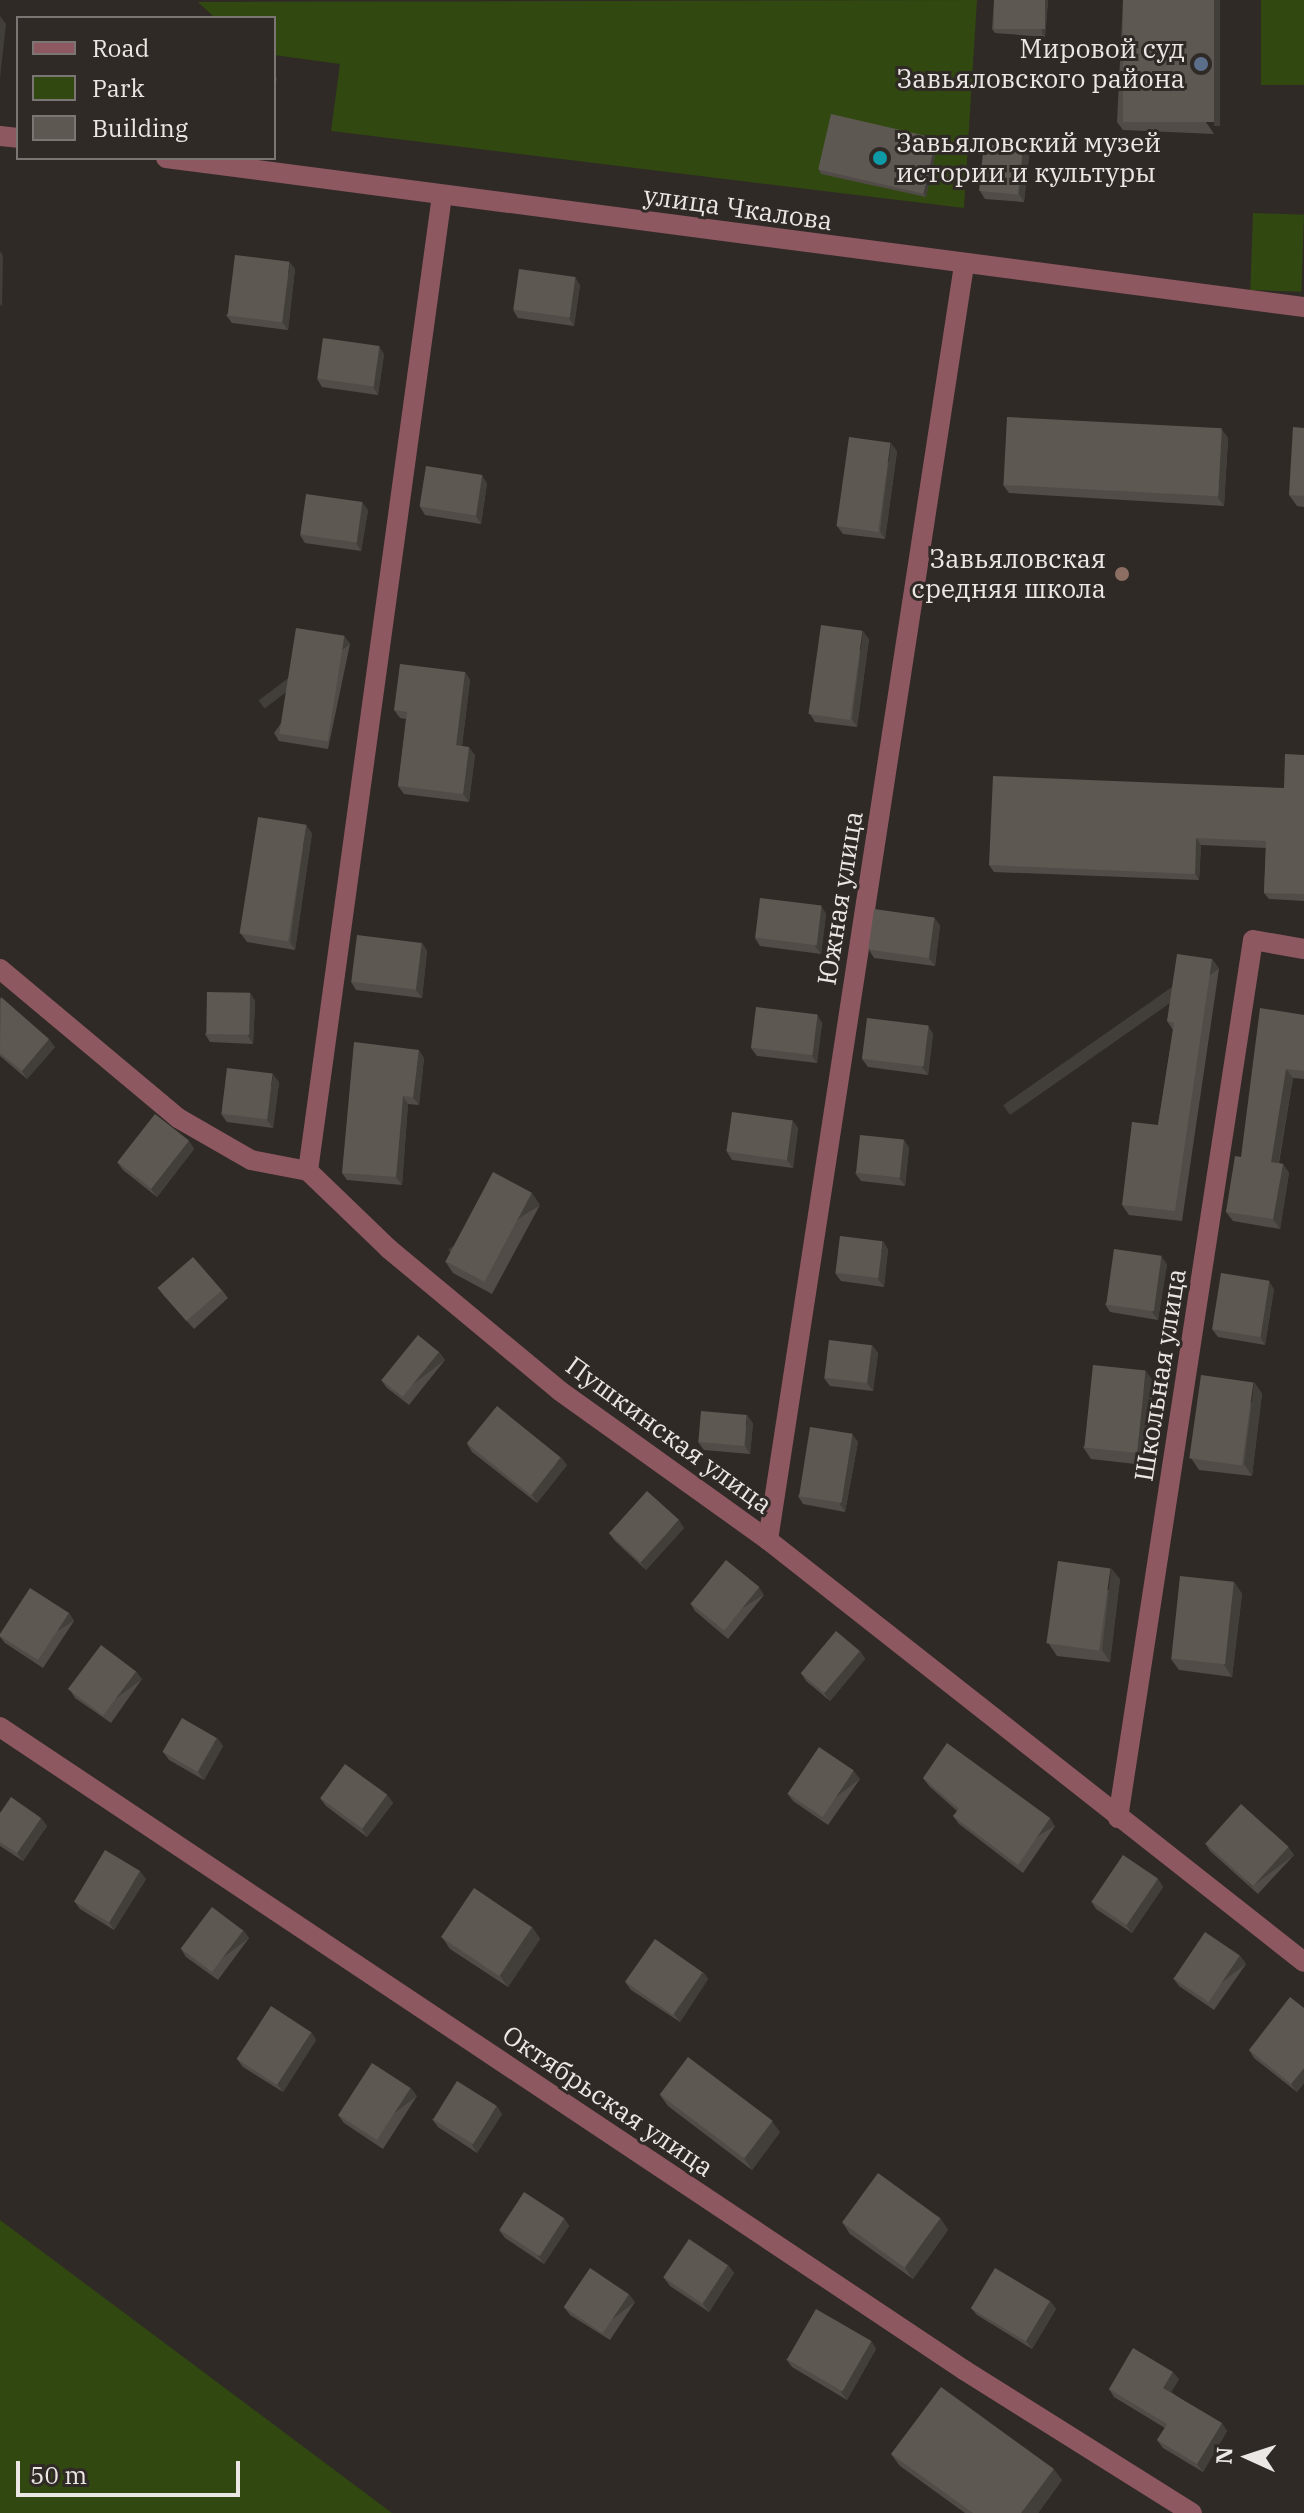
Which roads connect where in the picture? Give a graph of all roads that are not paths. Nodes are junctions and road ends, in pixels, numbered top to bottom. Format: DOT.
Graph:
graph roads {
  1 [pos="181,160"];
  2 [pos="442,195"];
  3 [pos="964,265"];
  4 [pos="1304,307"];
  5 [pos="1304,949"];
  6 [pos="0,969"];
  7 [pos="308,1171"];
  8 [pos="768,1540"];
  9 [pos="0,1727"];
  10 [pos="1118,1818"];
  11 [pos="1304,1962"];
  12 [pos="1192,2513"];
  1 -- 2 [label="street, улица Чкалова"];
  2 -- 3 [label="street, улица Чкалова"];
  2 -- 7 [label="street"];
  3 -- 4 [label="street, улица Чкалова"];
  3 -- 8 [label="street, Южная улица"];
  5 -- 10 [label="street, Школьная улица"];
  6 -- 7 [label="street"];
  7 -- 8 [label="street, Пушкинская улица"];
  8 -- 10 [label="street, Пушкинская улица"];
  9 -- 12 [label="street, Октябрьская улица"];
  10 -- 11 [label="street, Пушкинская улица"];
}
